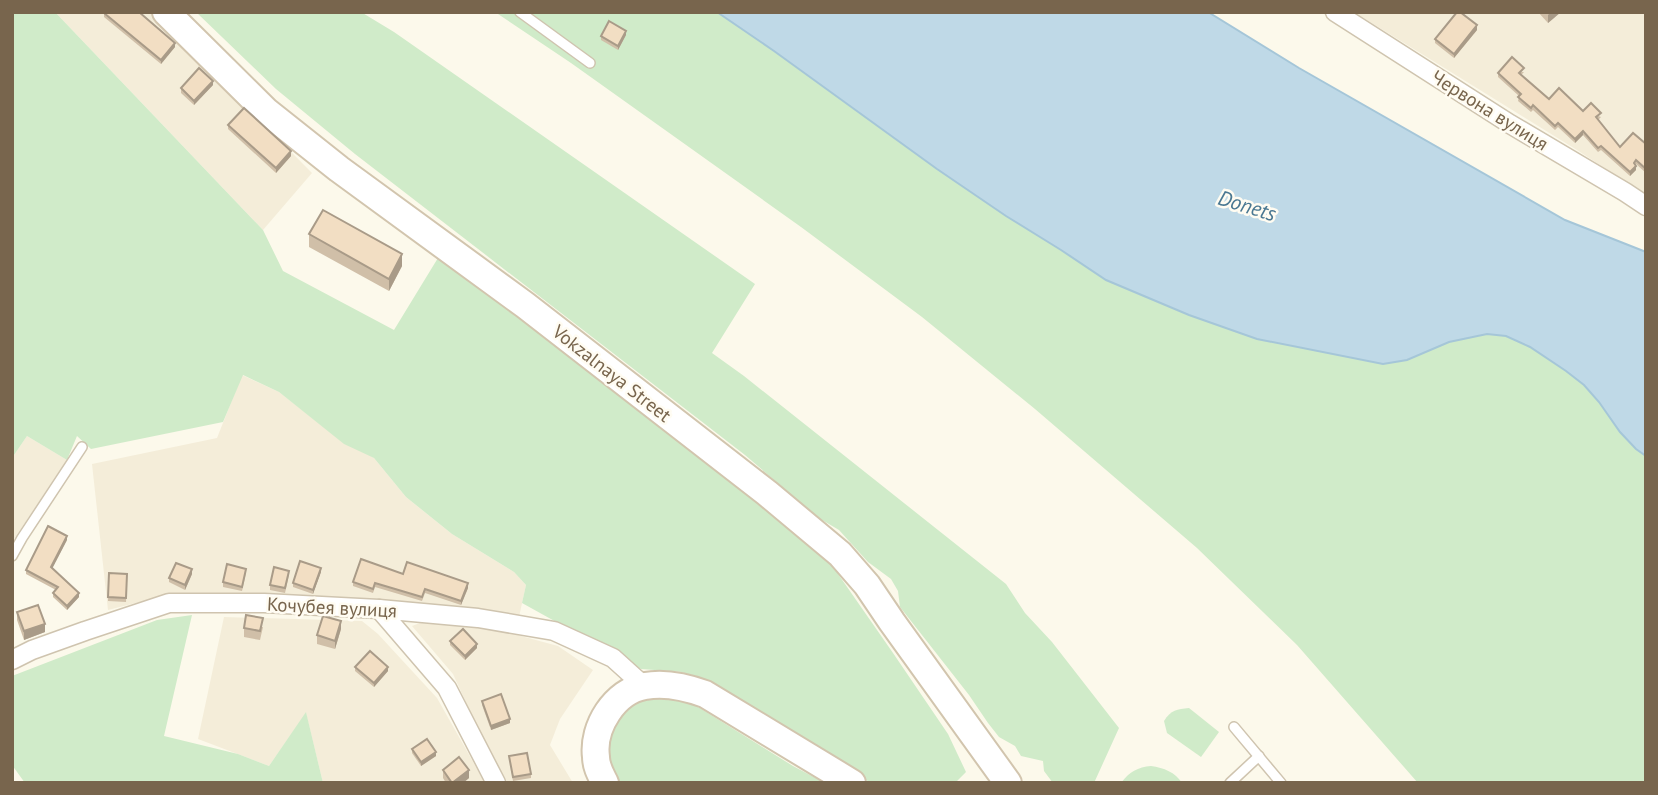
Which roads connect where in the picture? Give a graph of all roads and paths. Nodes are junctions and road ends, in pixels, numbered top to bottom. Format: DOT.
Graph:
graph roads {
  1 [pos="166,12"];
  2 [pos="520,12"];
  3 [pos="1335,12"];
  4 [pos="590,63"];
  5 [pos="1646,206"];
  6 [pos="82,447"];
  7 [pos="12,555"];
  8 [pos="379,610"];
  9 [pos="12,660"];
  10 [pos="644,686"];
  11 [pos="1234,727"];
  12 [pos="1259,756"];
  13 [pos="1008,782"];
  14 [pos="496,783"];
  15 [pos="605,783"];
  16 [pos="852,783"];
  17 [pos="1230,783"];
  18 [pos="1281,783"];
  1 -- 13 [label="main road, Vokzalnaya Street"];
  2 -- 4 [label="lane"];
  3 -- 5 [label="street, Червона вулиця"];
  6 -- 7 [label="lane"];
  8 -- 9 [label="street, Кочубея вулиця"];
  8 -- 10 [label="street, Кочубея вулиця"];
  8 -- 14 [label="street"];
  10 -- 15 [label="main road"];
  10 -- 16 [label="main road"];
  11 -- 12 [label="lane"];
  12 -- 17 [label="lane"];
  12 -- 18 [label="lane"];
}
